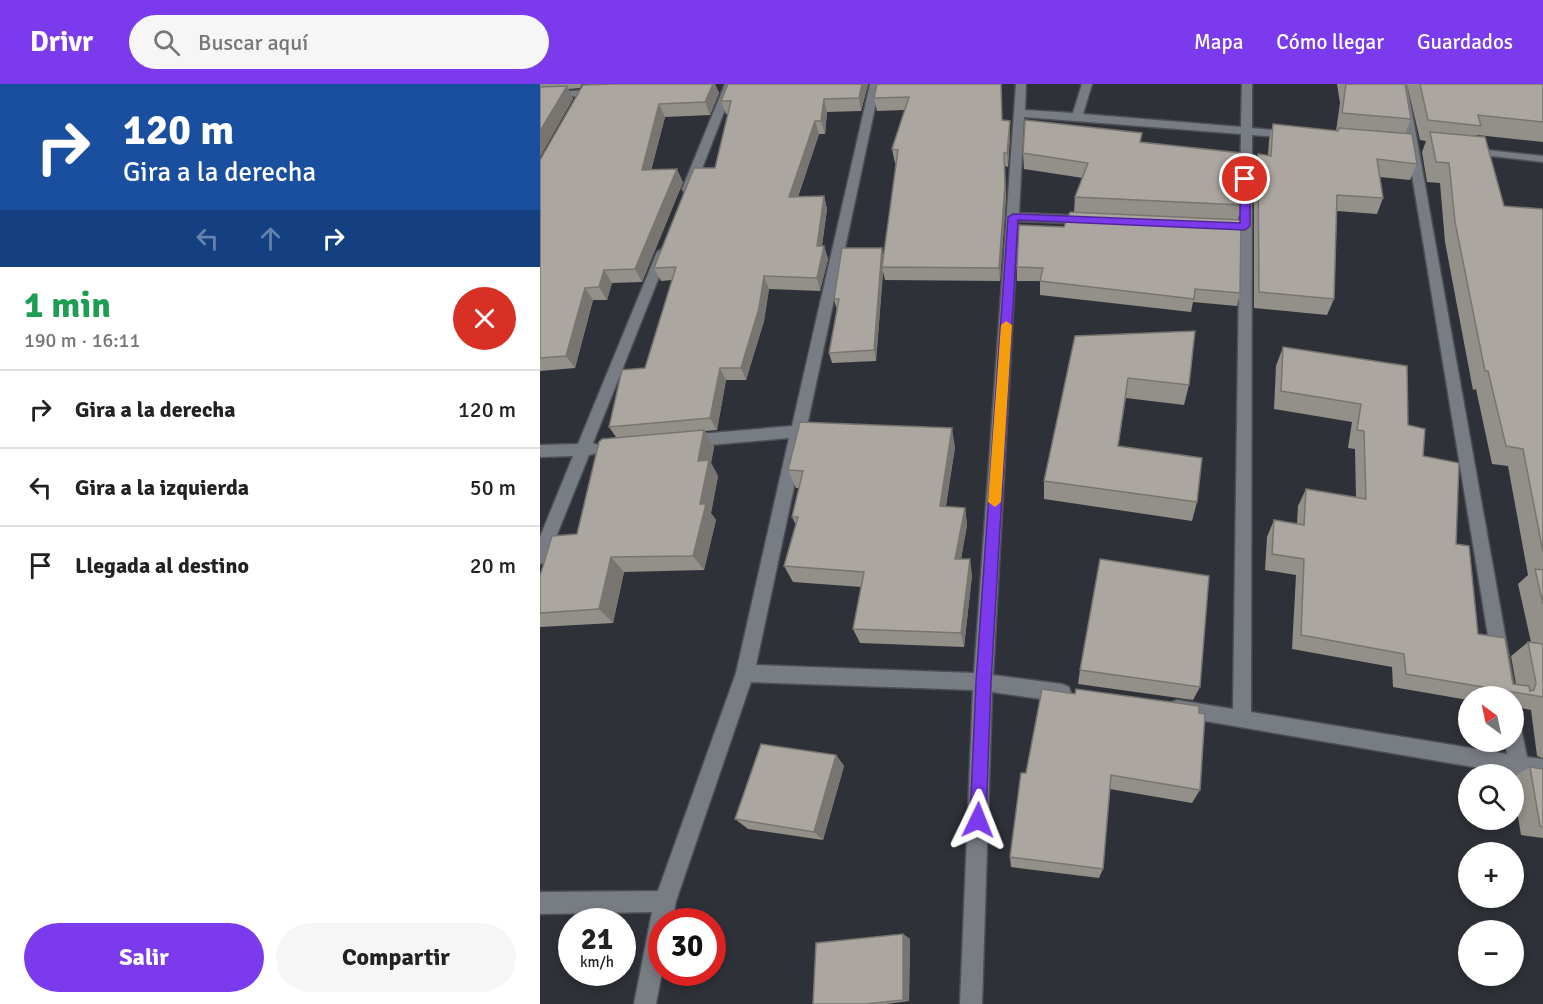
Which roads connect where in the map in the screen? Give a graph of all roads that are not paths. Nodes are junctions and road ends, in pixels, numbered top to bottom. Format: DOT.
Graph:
graph roads {
  1 [pos="875,84"];
  2 [pos="1021,84"];
  3 [pos="1087,84"];
  4 [pos="1247,84"];
  5 [pos="1402,84"];
  6 [pos="729,88"];
  7 [pos="609,93"];
  8 [pos="585,94"];
  9 [pos="540,95"];
  10 [pos="1020,113"];
  11 [pos="1077,117"];
  12 [pos="1246,131"];
  13 [pos="1305,136"];
  14 [pos="1460,150"];
  15 [pos="1543,159"];
  16 [pos="685,198"];
  17 [pos="1013,217"];
  18 [pos="1106,221"];
  19 [pos="668,241"];
  20 [pos="798,431"];
  21 [pos="668,443"];
  22 [pos="608,448"];
  23 [pos="584,450"];
  24 [pos="540,451"];
  25 [pos="540,556"];
  26 [pos="745,673"];
  27 [pos="983,682"];
  28 [pos="1505,686"];
  29 [pos="1077,696"];
  30 [pos="1160,707"];
  31 [pos="1242,718"];
  32 [pos="1513,764"];
  33 [pos="1524,766"];
  34 [pos="1543,769"];
  35 [pos="665,901"];
  36 [pos="540,903"];
  37 [pos="645,1004"];
  38 [pos="971,1004"];
  1 -- 20 [label="street"];
  2 -- 10 [label="street"];
  3 -- 11 [label="street"];
  4 -- 12 [label="street"];
  5 -- 28 [label="street"];
  6 -- 16 [label="street"];
  7 -- 8 [label="street"];
  8 -- 9 [label="street"];
  10 -- 11 [label="street"];
  10 -- 17 [label="street"];
  11 -- 12 [label="street"];
  12 -- 13 [label="street"];
  12 -- 31 [label="street"];
  14 -- 15 [label="street"];
  17 -- 18 [label="street"];
  17 -- 27 [label="street"];
  19 -- 23 [label="street"];
  20 -- 21 [label="street"];
  20 -- 26 [label="street"];
  22 -- 23 [label="street"];
  23 -- 24 [label="street"];
  23 -- 25 [label="street"];
  26 -- 27 [label="street"];
  26 -- 35 [label="street"];
  27 -- 29 [label="street"];
  27 -- 38 [label="street"];
  30 -- 31 [label="street"];
  31 -- 32 [label="street"];
  33 -- 34 [label="street"];
  35 -- 36 [label="street"];
  35 -- 37 [label="street"];
}
